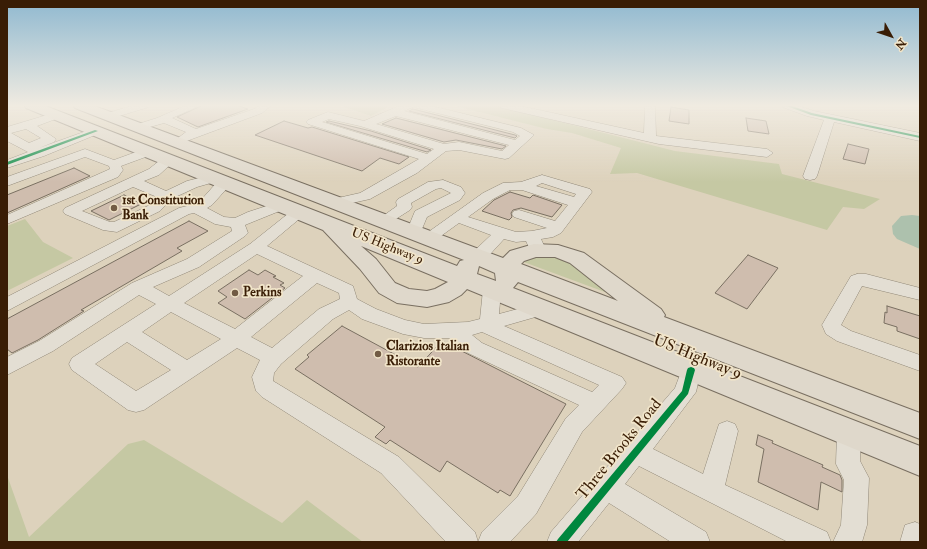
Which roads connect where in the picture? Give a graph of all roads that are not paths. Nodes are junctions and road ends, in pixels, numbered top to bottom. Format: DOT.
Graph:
graph roads {
  1 [pos="20,131"];
  2 [pos="36,131"];
  3 [pos="96,131"];
  4 [pos="154,131"];
  5 [pos="191,131"];
  6 [pos="206,131"];
  7 [pos="340,131"];
  8 [pos="386,131"];
  9 [pos="466,131"];
  10 [pos="518,131"];
  11 [pos="615,131"];
  12 [pos="650,131"];
  13 [pos="830,131"];
  14 [pos="890,131"];
  15 [pos="650,136"];
  16 [pos="9,137"];
  17 [pos="920,137"];
  18 [pos="186,138"];
  19 [pos="518,144"];
  20 [pos="29,147"];
  21 [pos="443,148"];
  22 [pos="147,152"];
  23 [pos="40,153"];
  24 [pos="767,153"];
  25 [pos="428,158"];
  26 [pos="168,160"];
  27 [pos="7,164"];
  28 [pos="114,164"];
  29 [pos="810,176"];
  30 [pos="139,178"];
  31 [pos="220,180"];
  32 [pos="7,182"];
  33 [pos="166,196"];
  34 [pos="361,204"];
  35 [pos="282,205"];
  36 [pos="405,207"];
  37 [pos="196,208"];
  38 [pos="299,212"];
  39 [pos="329,212"];
  40 [pos="420,214"];
  41 [pos="519,214"];
  42 [pos="458,218"];
  43 [pos="7,220"];
  44 [pos="383,221"];
  45 [pos="237,223"];
  46 [pos="558,227"];
  47 [pos="502,233"];
  48 [pos="421,236"];
  49 [pos="535,243"];
  50 [pos="256,247"];
  51 [pos="472,268"];
  52 [pos="506,268"];
  53 [pos="315,275"];
  54 [pos="138,286"];
  55 [pos="492,290"];
  56 [pos="920,294"];
  57 [pos="349,302"];
  58 [pos="170,303"];
  59 [pos="7,305"];
  60 [pos="532,306"];
  61 [pos="490,327"];
  62 [pos="454,331"];
  63 [pos="127,332"];
  64 [pos="679,334"];
  65 [pos="236,339"];
  66 [pos="483,352"];
  67 [pos="274,358"];
  68 [pos="920,363"];
  69 [pos="7,367"];
  70 [pos="187,370"];
  71 [pos="691,370"];
  72 [pos="595,403"];
  73 [pos="920,426"];
  74 [pos="727,431"];
  75 [pos="849,433"];
  76 [pos="635,451"];
  77 [pos="920,461"];
  78 [pos="607,487"];
  79 [pos="711,491"];
  80 [pos="806,537"];
  81 [pos="920,538"];
  82 [pos="465,542"];
  83 [pos="492,542"];
  84 [pos="561,542"];
  85 [pos="696,542"];
  86 [pos="847,542"];
  87 [pos="914,542"];
  1 -- 16 [label="street"];
  2 -- 20 [label="street"];
  3 -- 22 [label="highway, US Highway 9"];
  3 -- 23 [label="street"];
  4 -- 18 [label="highway, US Highway 9"];
  5 -- 18 [label="street"];
  6 -- 18 [label="street"];
  7 -- 25 [label="street"];
  8 -- 21 [label="street"];
  9 -- 19 [label="street"];
  10 -- 19 [label="street"];
  11 -- 15 [label="street"];
  12 -- 15 [label="street"];
  13 -- 29 [label="street"];
  14 -- 17 [label="street"];
  15 -- 24 [label="street"];
  16 -- 20 [label="street"];
  18 -- 39 [label="highway, US Highway 9"];
  19 -- 21 [label="street"];
  20 -- 23 [label="street"];
  21 -- 25 [label="street"];
  22 -- 26 [label="highway, US Highway 9"];
  22 -- 28 [label="street"];
  23 -- 27 [label="street"];
  25 -- 34 [label="street"];
  26 -- 30 [label="street"];
  26 -- 31 [label="highway, US Highway 9"];
  28 -- 32 [label="street"];
  28 -- 43 [label="street"];
  30 -- 33 [label="street"];
  30 -- 33 [label="street"];
  31 -- 33 [label="street"];
  31 -- 35 [label="highway, US Highway 9"];
  31 -- 37 [label="street"];
  34 -- 39 [label="highway, US Highway 9"];
  34 -- 44 [label="highway, US Highway 9"];
  35 -- 38 [label="highway, US Highway 9"];
  35 -- 45 [label="street"];
  36 -- 40 [label="street"];
  36 -- 40 [label="street"];
  36 -- 44 [label="street"];
  37 -- 45 [label="street"];
  37 -- 59 [label="street"];
  38 -- 39 [label="highway, US Highway 9"];
  38 -- 50 [label="street"];
  39 -- 51 [label="highway, US Highway 9"];
  39 -- 51 [label="highway"];
  40 -- 48 [label="street"];
  41 -- 46 [label="street"];
  42 -- 46 [label="street"];
  42 -- 47 [label="street"];
  42 -- 48 [label="street"];
  44 -- 48 [label="highway, US Highway 9"];
  45 -- 54 [label="street"];
  46 -- 49 [label="street"];
  47 -- 49 [label="street"];
  47 -- 51 [label="street"];
  48 -- 51 [label="highway, US Highway 9"];
  49 -- 52 [label="highway"];
  49 -- 64 [label="highway"];
  50 -- 53 [label="street"];
  50 -- 58 [label="street"];
  51 -- 52 [label="highway, US Highway 9"];
  51 -- 55 [label="highway, US Highway 9"];
  52 -- 60 [label="highway"];
  52 -- 64 [label="highway, US Highway 9"];
  53 -- 57 [label="street"];
  53 -- 65 [label="street"];
  54 -- 58 [label="street"];
  54 -- 69 [label="street"];
  55 -- 60 [label="highway, US Highway 9"];
  55 -- 61 [label="street"];
  56 -- 68 [label="street"];
  57 -- 62 [label="street"];
  57 -- 67 [label="street"];
  58 -- 63 [label="street"];
  58 -- 65 [label="street"];
  60 -- 61 [label="street"];
  60 -- 71 [label="highway, US Highway 9"];
  61 -- 62 [label="street"];
  61 -- 66 [label="street"];
  61 -- 72 [label="street"];
  62 -- 66 [label="street"];
  63 -- 70 [label="street"];
  63 -- 70 [label="street"];
  64 -- 73 [label="highway, US Highway 9"];
  65 -- 67 [label="street"];
  65 -- 70 [label="street"];
  66 -- 72 [label="street"];
  67 -- 82 [label="street"];
  71 -- 75 [label="highway, US Highway 9"];
  71 -- 76 [label="street, Three Brooks Road"];
  72 -- 83 [label="street"];
  74 -- 79 [label="street"];
  75 -- 77 [label="highway, US Highway 9"];
  75 -- 86 [label="street"];
  76 -- 78 [label="street, Three Brooks Road"];
  76 -- 79 [label="street"];
  78 -- 84 [label="street, Three Brooks Road"];
  78 -- 85 [label="street"];
  79 -- 80 [label="street"];
  81 -- 87 [label="street"];
}
